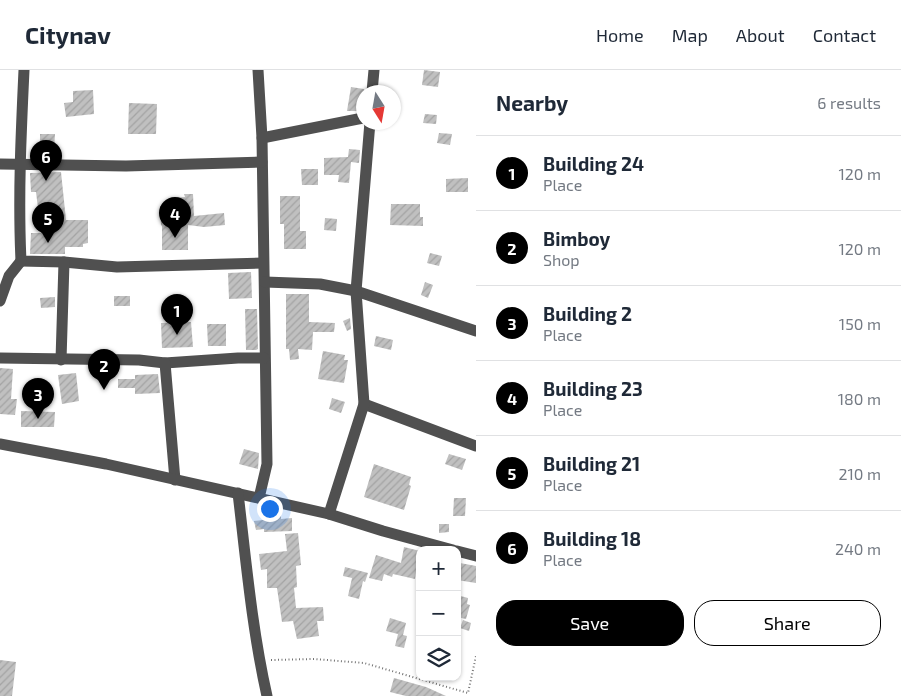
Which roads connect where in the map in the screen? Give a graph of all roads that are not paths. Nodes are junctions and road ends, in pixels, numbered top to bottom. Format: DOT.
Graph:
graph roads {
  1 [pos="24,70"];
  2 [pos="258,70"];
  3 [pos="374,70"];
  4 [pos="373,85"];
  5 [pos="356,120"];
  6 [pos="369,130"];
  7 [pos="262,138"];
  8 [pos="262,162"];
  9 [pos="0,164"];
  10 [pos="20,164"];
  11 [pos="21,262"];
  12 [pos="64,262"];
  13 [pos="263,264"];
  14 [pos="265,282"];
  15 [pos="356,291"];
  16 [pos="0,301"];
  17 [pos="476,331"];
  18 [pos="0,358"];
  19 [pos="264,358"];
  20 [pos="61,360"];
  21 [pos="166,363"];
  22 [pos="364,404"];
  23 [pos="0,444"];
  24 [pos="476,446"];
  25 [pos="175,480"];
  26 [pos="238,493"];
  27 [pos="259,498"];
  28 [pos="329,514"];
  29 [pos="438,546"];
  30 [pos="461,552"];
  31 [pos="476,556"];
  32 [pos="267,696"];
  1 -- 10 [label="street"];
  2 -- 7 [label="street"];
  3 -- 4 [label="street"];
  5 -- 7 [label="street"];
  6 -- 15 [label="street"];
  7 -- 8 [label="street"];
  8 -- 10 [label="street"];
  8 -- 13 [label="street"];
  9 -- 10 [label="street"];
  10 -- 11 [label="street"];
  11 -- 12 [label="street"];
  11 -- 16 [label="street"];
  12 -- 13 [label="street"];
  12 -- 20 [label="street"];
  13 -- 14 [label="street"];
  14 -- 15 [label="street"];
  14 -- 19 [label="street"];
  15 -- 17 [label="street"];
  15 -- 22 [label="street"];
  18 -- 20 [label="street"];
  19 -- 21 [label="street"];
  19 -- 27 [label="street"];
  20 -- 21 [label="street"];
  21 -- 25 [label="street"];
  22 -- 24 [label="street"];
  22 -- 28 [label="street"];
  23 -- 25 [label="street"];
  25 -- 26 [label="street"];
  26 -- 27 [label="street"];
  26 -- 32 [label="street"];
  27 -- 28 [label="street"];
  28 -- 29 [label="street"];
  30 -- 31 [label="street"];
}
